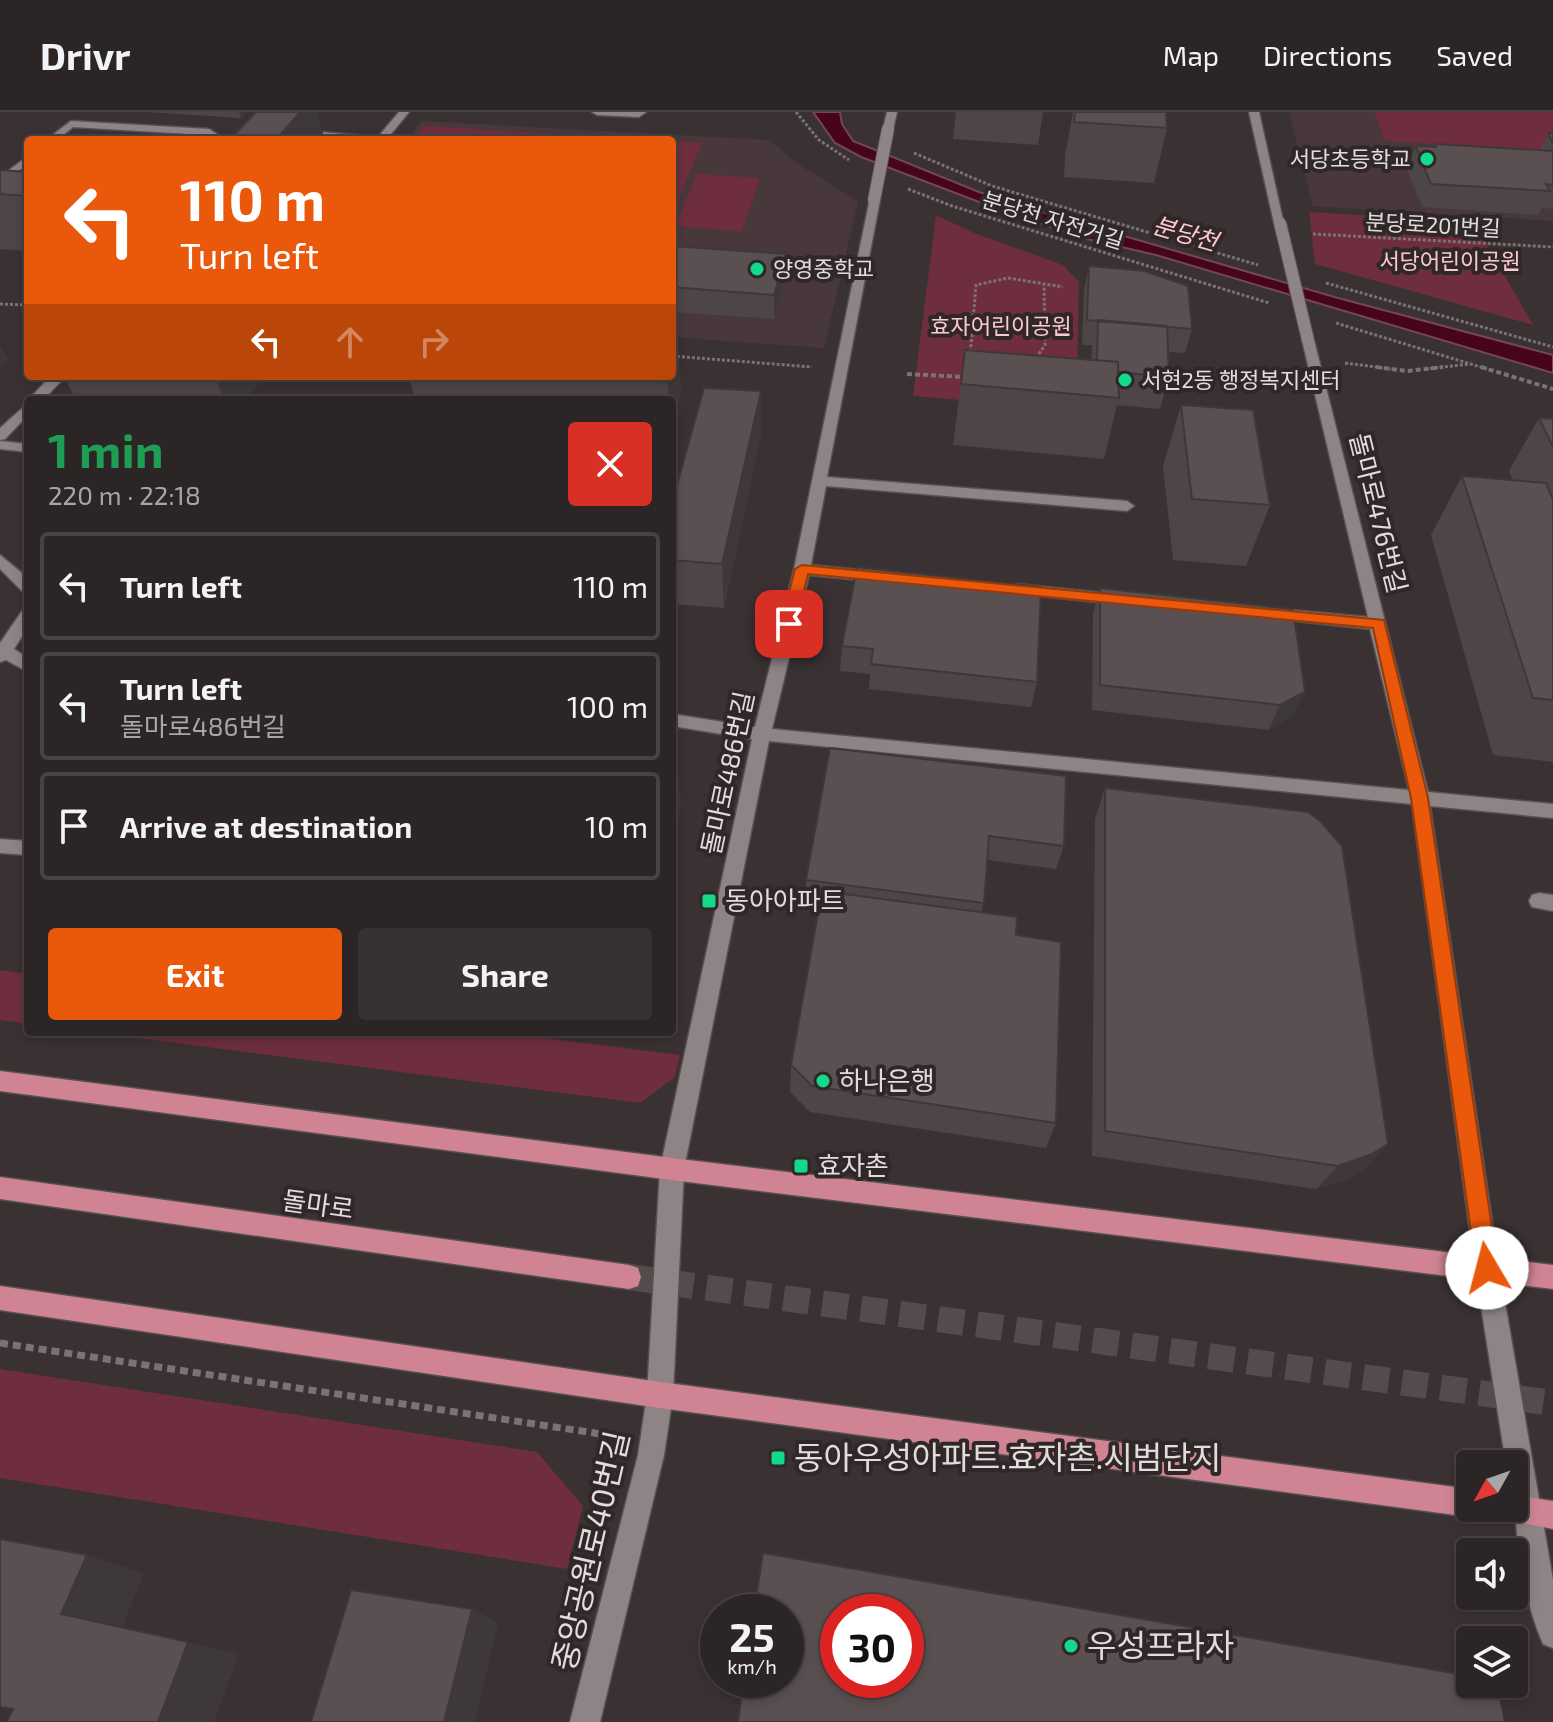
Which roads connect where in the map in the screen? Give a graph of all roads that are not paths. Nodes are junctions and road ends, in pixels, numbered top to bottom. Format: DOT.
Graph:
graph roads {
  1 [pos="404,112"];
  2 [pos="597,112"];
  3 [pos="641,112"];
  4 [pos="892,112"];
  5 [pos="1254,112"];
  6 [pos="150,129"];
  7 [pos="284,132"];
  8 [pos="56,136"];
  9 [pos="142,136"];
  10 [pos="218,136"];
  11 [pos="332,136"];
  12 [pos="383,136"];
  13 [pos="24,162"];
  14 [pos="0,182"];
  15 [pos="55,380"];
  16 [pos="39,396"];
  17 [pos="24,411"];
  18 [pos="0,436"];
  19 [pos="0,445"];
  20 [pos="24,448"];
  21 [pos="819,481"];
  22 [pos="1127,506"];
  23 [pos="0,560"];
  24 [pos="802,569"];
  25 [pos="895,578"];
  26 [pos="24,583"];
  27 [pos="1005,588"];
  28 [pos="1145,602"];
  29 [pos="1254,612"];
  30 [pos="24,621"];
  31 [pos="1379,624"];
  32 [pos="2,653"];
  33 [pos="24,664"];
  34 [pos="676,721"];
  35 [pos="762,734"];
  36 [pos="1420,798"];
  37 [pos="1553,811"];
  38 [pos="0,846"];
  39 [pos="24,848"];
  40 [pos="0,1081"];
  41 [pos="672,1169"];
  42 [pos="0,1188"];
  43 [pos="1487,1268"];
  44 [pos="629,1277"];
  45 [pos="1553,1277"];
  46 [pos="0,1298"];
  47 [pos="660,1395"];
  48 [pos="1456,1501"];
  49 [pos="1529,1511"];
  50 [pos="1553,1634"];
  51 [pos="585,1722"];
  1 -- 12 [label="street"];
  2 -- 3 [label="street"];
  4 -- 21 [label="street, 돌마로486번길, bridge"];
  5 -- 31 [label="street, 돌마로476번길, bridge"];
  6 -- 8 [label="street"];
  6 -- 9 [label="street"];
  6 -- 10 [label="street"];
  7 -- 11 [label="street"];
  13 -- 14 [label="street"];
  15 -- 16 [label="street"];
  17 -- 18 [label="street"];
  19 -- 20 [label="street"];
  21 -- 22 [label="street"];
  21 -- 24 [label="street, 돌마로486번길"];
  23 -- 26 [label="street"];
  24 -- 25 [label="street"];
  24 -- 35 [label="street, 돌마로486번길"];
  27 -- 28 [label="street"];
  29 -- 31 [label="street"];
  30 -- 32 [label="street"];
  31 -- 36 [label="street, 돌마로476번길"];
  32 -- 33 [label="street"];
  34 -- 35 [label="street"];
  35 -- 36 [label="street"];
  35 -- 41 [label="street, 돌마로486번길"];
  36 -- 37 [label="street"];
  36 -- 43 [label="street, 돌마로476번길"];
  38 -- 39 [label="street"];
  40 -- 41 [label="main road"];
  41 -- 43 [label="main road"];
  41 -- 47 [label="street, 돌마로486번길"];
  42 -- 44 [label="main road, 돌마로"];
  43 -- 45 [label="main road"];
  43 -- 49 [label="street, 돌마로476번길"];
  46 -- 47 [label="main road"];
  47 -- 48 [label="main road"];
  47 -- 51 [label="street, 중앙공원로40번길"];
  49 -- 50 [label="street, 돌마로476번길"];
}
